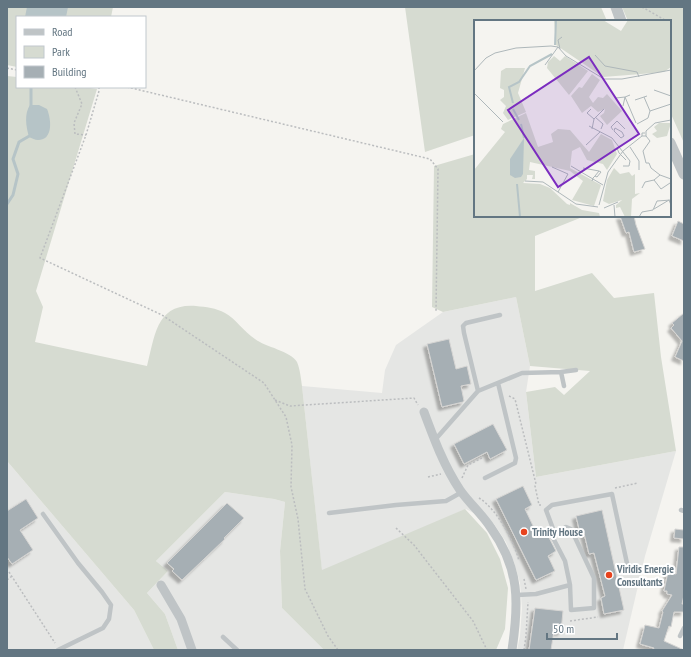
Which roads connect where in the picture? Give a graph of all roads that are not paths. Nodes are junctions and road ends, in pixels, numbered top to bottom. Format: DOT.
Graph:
graph roads {
  1 [pos="616,7"];
  2 [pos="622,20"];
  3 [pos="671,145"];
  4 [pos="684,174"];
  5 [pos="500,315"];
  6 [pos="576,370"];
  7 [pos="561,372"];
  8 [pos="498,383"];
  9 [pos="564,386"];
  10 [pos="478,392"];
  11 [pos="424,412"];
  12 [pos="434,441"];
  13 [pos="485,478"];
  14 [pos="462,492"];
  15 [pos="329,512"];
  16 [pos="43,514"];
  17 [pos="555,534"];
  18 [pos="628,568"];
  19 [pos="161,585"];
  20 [pos="570,585"];
  21 [pos="517,595"];
  22 [pos="684,628"];
  23 [pos="223,636"];
  24 [pos="680,636"];
  25 [pos="59,650"];
  26 [pos="192,650"];
  27 [pos="237,650"];
  28 [pos="512,650"];
  1 -- 2 [label="street"];
  3 -- 4 [label="street"];
  5 -- 10 [label="lane"];
  6 -- 7 [label="lane"];
  7 -- 8 [label="lane"];
  7 -- 9 [label="lane"];
  8 -- 10 [label="lane"];
  8 -- 13 [label="lane"];
  10 -- 12 [label="lane"];
  11 -- 12 [label="street"];
  12 -- 14 [label="street"];
  14 -- 15 [label="lane"];
  14 -- 21 [label="street"];
  16 -- 25 [label="lane"];
  17 -- 18 [label="lane"];
  17 -- 20 [label="lane"];
  17 -- 20 [label="lane"];
  19 -- 26 [label="street"];
  20 -- 21 [label="lane"];
  21 -- 28 [label="street"];
  22 -- 24 [label="lane"];
  23 -- 27 [label="lane"];
}
